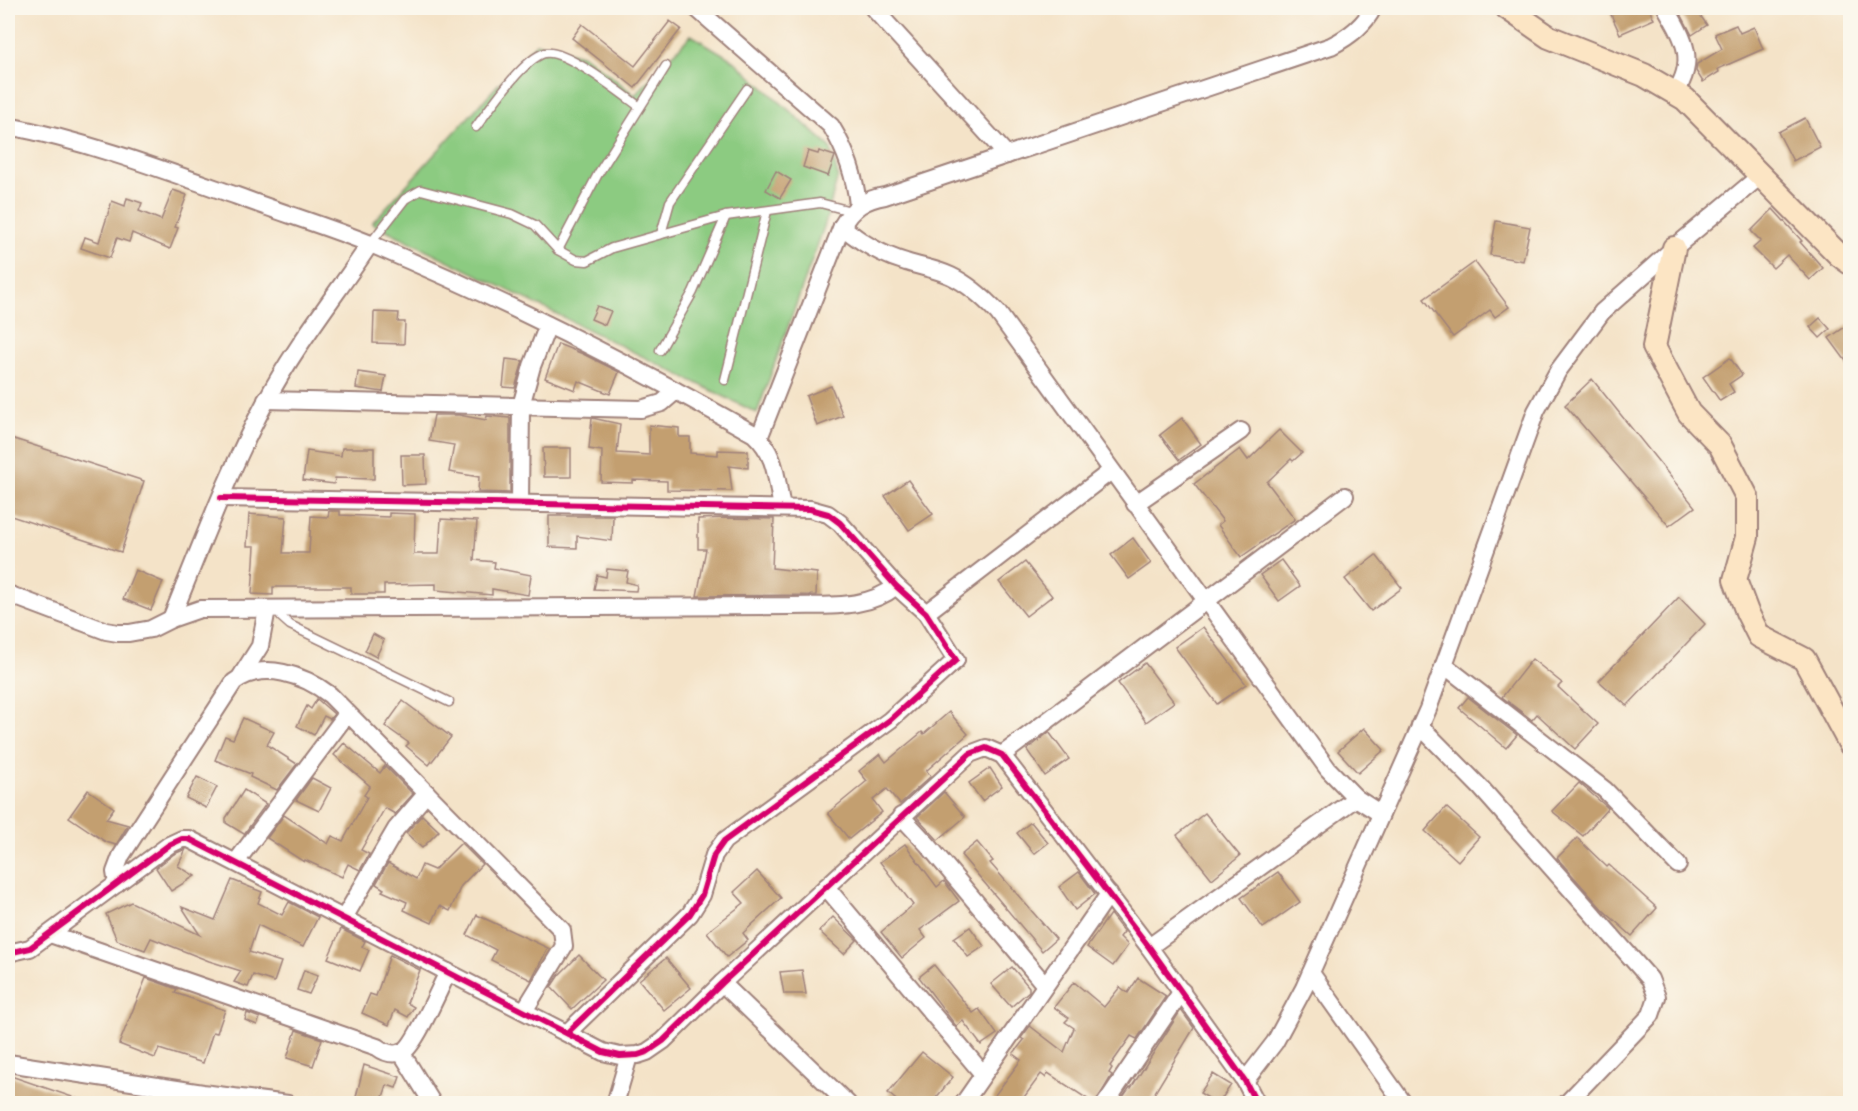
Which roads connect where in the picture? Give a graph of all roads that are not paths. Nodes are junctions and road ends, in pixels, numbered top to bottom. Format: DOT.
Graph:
graph roads {
  1 [pos="696,8"];
  2 [pos="873,8"];
  3 [pos="1374,8"];
  4 [pos="1507,8"];
  5 [pos="1666,8"];
  6 [pos="666,66"];
  7 [pos="747,89"];
  8 [pos="1674,93"];
  9 [pos="640,107"];
  10 [pos="8,126"];
  11 [pos="476,127"];
  12 [pos="1007,155"];
  13 [pos="1760,176"];
  14 [pos="855,208"];
  15 [pos="766,211"];
  16 [pos="726,216"];
  17 [pos="842,226"];
  18 [pos="660,234"];
  19 [pos="370,244"];
  20 [pos="1674,248"];
  21 [pos="558,250"];
  22 [pos="1851,263"];
  23 [pos="548,325"];
  24 [pos="660,350"];
  25 [pos="725,380"];
  26 [pos="676,391"];
  27 [pos="266,400"];
  28 [pos="521,406"];
  29 [pos="1242,431"];
  30 [pos="759,438"];
  31 [pos="1111,471"];
  32 [pos="1345,496"];
  33 [pos="221,498"];
  34 [pos="519,504"];
  35 [pos="1135,504"];
  36 [pos="782,508"];
  37 [pos="897,586"];
  38 [pos="8,594"];
  39 [pos="1207,602"];
  40 [pos="273,608"];
  41 [pos="926,613"];
  42 [pos="171,619"];
  43 [pos="1444,665"];
  44 [pos="241,676"];
  45 [pos="450,702"];
  46 [pos="347,714"];
  47 [pos="1420,726"];
  48 [pos="1851,744"];
  49 [pos="1002,755"];
  50 [pos="427,793"];
  51 [pos="1356,798"];
  52 [pos="1381,814"];
  53 [pos="902,816"];
  54 [pos="236,862"];
  55 [pos="1678,865"];
  56 [pos="117,884"];
  57 [pos="826,887"];
  58 [pos="1109,894"];
  59 [pos="344,918"];
  60 [pos="50,934"];
  61 [pos="1149,946"];
  62 [pos="8,954"];
  63 [pos="448,972"];
  64 [pos="1311,973"];
  65 [pos="722,983"];
  66 [pos="1045,985"];
  67 [pos="1182,991"];
  68 [pos="524,1011"];
  69 [pos="567,1033"];
  70 [pos="401,1052"];
  71 [pos="629,1056"];
  72 [pos="8,1063"];
  73 [pos="983,1074"];
  74 [pos="1249,1096"];
  75 [pos="200,1098"];
  76 [pos="288,1104"];
  77 [pos="433,1104"];
  78 [pos="615,1104"];
  79 [pos="848,1104"];
  80 [pos="963,1104"];
  81 [pos="1105,1104"];
  82 [pos="1404,1104"];
  83 [pos="1566,1104"];
  1 -- 14 [label="street"];
  2 -- 12 [label="street"];
  3 -- 12 [label="street"];
  4 -- 8 [label="street"];
  5 -- 8 [label="street"];
  6 -- 9 [label="lane"];
  7 -- 18 [label="lane"];
  8 -- 13 [label="street"];
  9 -- 11 [label="lane"];
  9 -- 21 [label="lane"];
  10 -- 19 [label="street"];
  12 -- 14 [label="street"];
  13 -- 20 [label="street"];
  13 -- 22 [label="street"];
  14 -- 15 [label="lane"];
  14 -- 17 [label="street"];
  15 -- 16 [label="lane"];
  15 -- 25 [label="lane"];
  16 -- 18 [label="lane"];
  16 -- 24 [label="lane"];
  17 -- 30 [label="street"];
  17 -- 31 [label="street"];
  18 -- 21 [label="lane"];
  19 -- 21 [label="lane"];
  19 -- 23 [label="street"];
  19 -- 27 [label="street"];
  20 -- 43 [label="street"];
  20 -- 48 [label="street"];
  23 -- 26 [label="street"];
  23 -- 28 [label="street"];
  26 -- 28 [label="street"];
  26 -- 30 [label="street"];
  27 -- 28 [label="street"];
  27 -- 33 [label="street"];
  28 -- 34 [label="street"];
  29 -- 35 [label="street"];
  30 -- 36 [label="street"];
  31 -- 35 [label="street"];
  31 -- 41 [label="street"];
  32 -- 39 [label="street"];
  33 -- 34 [label="street"];
  33 -- 42 [label="street"];
  34 -- 36 [label="street"];
  35 -- 39 [label="street"];
  36 -- 37 [label="street"];
  37 -- 40 [label="street"];
  37 -- 41 [label="street"];
  38 -- 42 [label="street"];
  39 -- 49 [label="street"];
  39 -- 51 [label="street"];
  40 -- 42 [label="street"];
  40 -- 44 [label="street"];
  40 -- 45 [label="lane"];
  41 -- 69 [label="street"];
  43 -- 47 [label="street"];
  43 -- 55 [label="street"];
  44 -- 46 [label="street"];
  44 -- 56 [label="street"];
  46 -- 50 [label="street"];
  46 -- 54 [label="street"];
  47 -- 52 [label="street"];
  47 -- 83 [label="street"];
  49 -- 53 [label="street"];
  49 -- 58 [label="street"];
  50 -- 59 [label="street"];
  50 -- 68 [label="street"];
  51 -- 52 [label="street"];
  51 -- 61 [label="street"];
  52 -- 64 [label="street"];
  53 -- 57 [label="street"];
  53 -- 66 [label="street"];
  54 -- 56 [label="street"];
  54 -- 59 [label="street"];
  56 -- 60 [label="street"];
  57 -- 65 [label="street"];
  57 -- 73 [label="street"];
  58 -- 61 [label="street"];
  58 -- 66 [label="street"];
  59 -- 63 [label="street"];
  60 -- 62 [label="street"];
  60 -- 70 [label="street"];
  61 -- 67 [label="street"];
  63 -- 68 [label="street"];
  63 -- 70 [label="street"];
  64 -- 74 [label="street"];
  64 -- 82 [label="street"];
  65 -- 71 [label="street"];
  65 -- 79 [label="street"];
  66 -- 73 [label="street"];
  67 -- 74 [label="street"];
  67 -- 81 [label="street"];
  68 -- 69 [label="street"];
  69 -- 71 [label="street"];
  70 -- 77 [label="street"];
  71 -- 78 [label="street"];
  72 -- 75 [label="street"];
  73 -- 80 [label="street"];
  75 -- 76 [label="street"];
}
